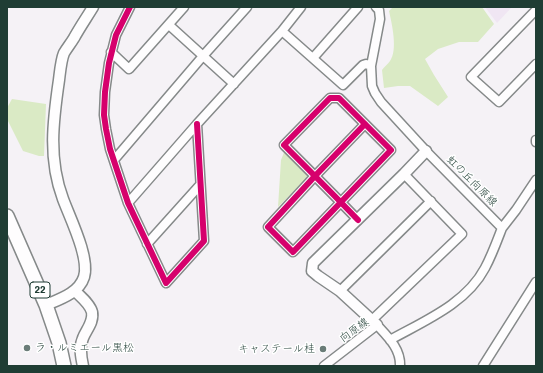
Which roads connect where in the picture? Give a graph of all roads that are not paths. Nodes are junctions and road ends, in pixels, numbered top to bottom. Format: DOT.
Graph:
graph roads {
  1 [pos="93,7"];
  2 [pos="130,7"];
  3 [pos="184,7"];
  4 [pos="247,7"];
  5 [pos="301,7"];
  6 [pos="358,7"];
  7 [pos="376,7"];
  8 [pos="536,10"];
  9 [pos="169,25"];
  10 [pos="282,31"];
  11 [pos="111,52"];
  12 [pos="203,56"];
  13 [pos="313,58"];
  14 [pos="536,64"];
  15 [pos="371,66"];
  16 [pos="234,84"];
  17 [pos="197,124"];
  18 [pos="366,124"];
  19 [pos="426,151"];
  20 [pos="114,160"];
  21 [pos="404,174"];
  22 [pos="315,176"];
  23 [pos="536,180"];
  24 [pos="200,185"];
  25 [pos="431,201"];
  26 [pos="128,202"];
  27 [pos="341,202"];
  28 [pos="7,216"];
  29 [pos="358,220"];
  30 [pos="502,228"];
  31 [pos="147,244"];
  32 [pos="536,282"];
  33 [pos="74,291"];
  34 [pos="340,291"];
  35 [pos="46,305"];
  36 [pos="374,323"];
  37 [pos="390,340"];
  38 [pos="64,366"];
  39 [pos="83,366"];
  40 [pos="324,366"];
  41 [pos="400,366"];
  42 [pos="483,366"];
  1 -- 33 [label="street"];
  2 -- 11 [label="street"];
  3 -- 9 [label="street"];
  4 -- 12 [label="street"];
  5 -- 10 [label="street"];
  6 -- 13 [label="street"];
  7 -- 15 [label="street, 虹の丘向原線"];
  8 -- 14 [label="street"];
  9 -- 11 [label="street"];
  9 -- 12 [label="street"];
  10 -- 13 [label="street"];
  10 -- 16 [label="street"];
  11 -- 20 [label="street"];
  12 -- 16 [label="street"];
  12 -- 20 [label="street"];
  13 -- 15 [label="street"];
  15 -- 19 [label="street, 虹の丘向原線"];
  16 -- 17 [label="street"];
  17 -- 24 [label="street"];
  17 -- 26 [label="street"];
  18 -- 22 [label="street"];
  18 -- 22 [label="street"];
  18 -- 27 [label="street"];
  19 -- 21 [label="street"];
  19 -- 30 [label="street, 虹の丘向原線"];
  20 -- 26 [label="street"];
  21 -- 25 [label="street"];
  21 -- 29 [label="street"];
  22 -- 27 [label="street"];
  22 -- 27 [label="street"];
  23 -- 30 [label="street"];
  24 -- 31 [label="street"];
  24 -- 31 [label="street"];
  25 -- 34 [label="street"];
  25 -- 36 [label="street"];
  26 -- 31 [label="street"];
  27 -- 29 [label="street"];
  28 -- 35 [label="main road, 22"];
  29 -- 34 [label="street"];
  30 -- 37 [label="street"];
  32 -- 42 [label="street"];
  33 -- 35 [label="street"];
  33 -- 39 [label="street"];
  34 -- 36 [label="street"];
  35 -- 38 [label="main road, 22"];
  36 -- 37 [label="street, 向原線"];
  36 -- 40 [label="street, 向原線"];
  37 -- 41 [label="street, 向原線"];
}
